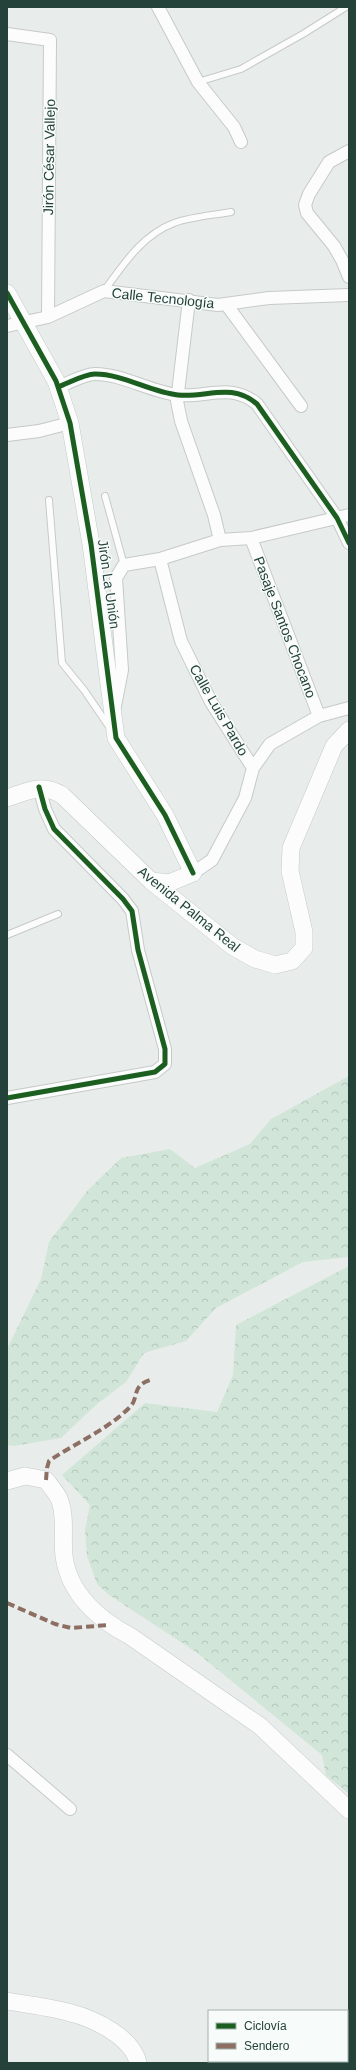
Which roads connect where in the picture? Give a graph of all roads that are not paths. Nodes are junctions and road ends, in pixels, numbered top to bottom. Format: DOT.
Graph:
graph roads {
  1 [pos="158,7"];
  2 [pos="346,7"];
  3 [pos="7,34"];
  4 [pos="198,82"];
  5 [pos="241,142"];
  6 [pos="349,151"];
  7 [pos="231,212"];
  8 [pos="349,277"];
  9 [pos="104,291"];
  10 [pos="7,293"];
  11 [pos="349,295"];
  12 [pos="189,300"];
  13 [pos="226,304"];
  14 [pos="48,317"];
  15 [pos="14,323"];
  16 [pos="58,386"];
  17 [pos="178,395"];
  18 [pos="301,406"];
  19 [pos="70,423"];
  20 [pos="7,435"];
  21 [pos="105,496"];
  22 [pos="48,500"];
  23 [pos="349,515"];
  24 [pos="337,518"];
  25 [pos="251,538"];
  26 [pos="220,540"];
  27 [pos="349,543"];
  28 [pos="160,559"];
  29 [pos="124,565"];
  30 [pos="349,708"];
  31 [pos="114,715"];
  32 [pos="319,716"];
  33 [pos="349,730"];
  34 [pos="116,738"];
  35 [pos="253,768"];
  36 [pos="39,788"];
  37 [pos="7,798"];
  38 [pos="193,873"];
  39 [pos="151,881"];
  40 [pos="58,914"];
  41 [pos="7,935"];
  42 [pos="7,1098"];
  43 [pos="7,1481"];
  44 [pos="7,1755"];
  45 [pos="70,1809"];
  46 [pos="349,1810"];
  47 [pos="7,2001"];
  48 [pos="138,2063"];
  1 -- 4 [label="street"];
  2 -- 4 [label="lane"];
  3 -- 14 [label="street, Jirón César Vallejo"];
  4 -- 5 [label="street"];
  6 -- 8 [label="street"];
  7 -- 9 [label="lane"];
  9 -- 12 [label="street, Calle Tecnología"];
  9 -- 14 [label="street, Calle Tecnología"];
  10 -- 15 [label="main road, Jirón La Unión"];
  11 -- 13 [label="street, Calle Tecnología"];
  12 -- 13 [label="street, Calle Tecnología"];
  12 -- 17 [label="street"];
  13 -- 18 [label="street"];
  14 -- 15 [label="street, Calle Tecnología"];
  15 -- 16 [label="main road, Jirón La Unión"];
  16 -- 17 [label="street"];
  16 -- 19 [label="main road, Jirón La Unión"];
  17 -- 24 [label="street"];
  17 -- 26 [label="street"];
  19 -- 20 [label="street"];
  19 -- 31 [label="main road, Jirón La Unión"];
  21 -- 29 [label="lane"];
  22 -- 34 [label="lane"];
  23 -- 24 [label="street"];
  24 -- 25 [label="street"];
  24 -- 27 [label="street"];
  25 -- 26 [label="street"];
  25 -- 32 [label="street, Pasaje Santos Chocano"];
  26 -- 28 [label="street"];
  28 -- 29 [label="street"];
  28 -- 35 [label="street, Calle Luis Pardo"];
  29 -- 31 [label="street"];
  30 -- 32 [label="street"];
  31 -- 34 [label="main road, Jirón La Unión"];
  32 -- 35 [label="street"];
  33 -- 39 [label="main road, Avenida Palma Real"];
  34 -- 38 [label="main road, Jirón La Unión"];
  35 -- 38 [label="street"];
  36 -- 37 [label="main road"];
  36 -- 39 [label="main road, Avenida Palma Real"];
  36 -- 42 [label="street"];
  38 -- 39 [label="main road"];
  40 -- 41 [label="lane"];
  43 -- 46 [label="main road"];
  44 -- 45 [label="street"];
  47 -- 48 [label="main road"];
}
